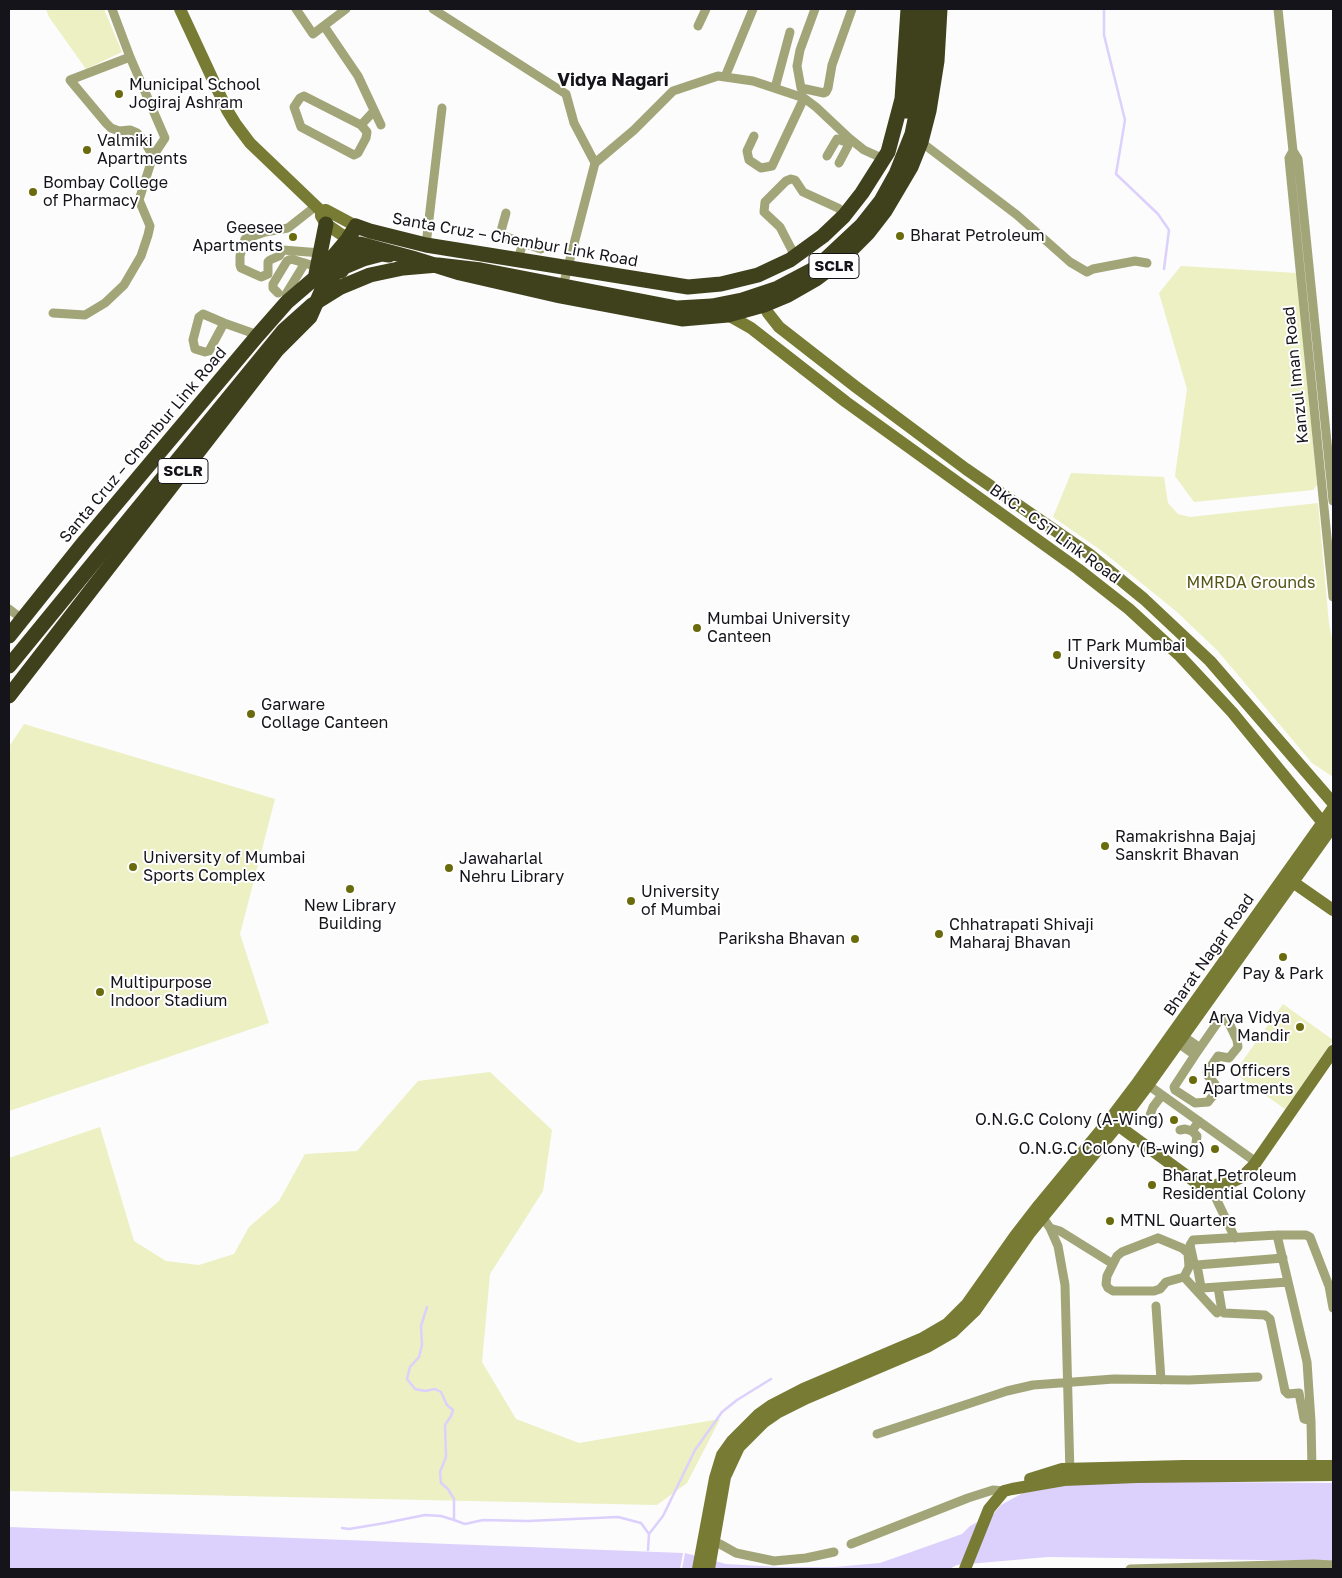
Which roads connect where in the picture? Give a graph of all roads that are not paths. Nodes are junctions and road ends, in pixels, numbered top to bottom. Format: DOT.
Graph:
graph roads {
  1 [pos="112,9"];
  2 [pos="180,9"];
  3 [pos="296,9"];
  4 [pos="346,9"];
  5 [pos="432,9"];
  6 [pos="706,9"];
  7 [pos="753,9"];
  8 [pos="815,9"];
  9 [pos="852,9"];
  10 [pos="908,9"];
  11 [pos="918,9"];
  12 [pos="930,9"];
  13 [pos="935,9"];
  14 [pos="940,9"];
  15 [pos="1278,9"];
  16 [pos="324,26"];
  17 [pos="698,26"];
  18 [pos="790,32"];
  19 [pos="130,58"];
  20 [pos="725,76"];
  21 [pos="934,85"];
  22 [pos="775,88"];
  23 [pos="814,91"];
  24 [pos="804,98"];
  25 [pos="816,107"];
  26 [pos="442,108"];
  27 [pos="374,111"];
  28 [pos="361,125"];
  29 [pos="381,125"];
  30 [pos="754,136"];
  31 [pos="848,140"];
  32 [pos="921,142"];
  33 [pos="1293,152"];
  34 [pos="153,156"];
  35 [pos="828,156"];
  36 [pos="884,159"];
  37 [pos="595,163"];
  38 [pos="839,163"];
  39 [pos="862,193"];
  40 [pos="885,211"];
  41 [pos="506,213"];
  42 [pos="321,214"];
  43 [pos="845,214"];
  44 [pos="363,228"];
  45 [pos="354,242"];
  46 [pos="523,243"];
  47 [pos="426,245"];
  48 [pos="541,249"];
  49 [pos="795,256"];
  50 [pos="412,258"];
  51 [pos="518,259"];
  52 [pos="1147,263"];
  53 [pos="569,267"];
  54 [pos="316,271"];
  55 [pos="460,273"];
  56 [pos="284,296"];
  57 [pos="560,296"];
  58 [pos="764,304"];
  59 [pos="53,313"];
  60 [pos="728,315"];
  61 [pos="309,319"];
  62 [pos="224,322"];
  63 [pos="258,335"];
  64 [pos="856,387"];
  65 [pos="846,402"];
  66 [pos="946,454"];
  67 [pos="937,469"];
  68 [pos="1333,501"];
  69 [pos="85,541"];
  70 [pos="112,562"];
  71 [pos="1333,597"];
  72 [pos="9,609"];
  73 [pos="1163,617"];
  74 [pos="22,619"];
  75 [pos="1151,630"];
  76 [pos="9,636"];
  77 [pos="9,649"];
  78 [pos="9,666"];
  79 [pos="1224,677"];
  80 [pos="1211,690"];
  81 [pos="9,696"];
  82 [pos="1333,803"];
  83 [pos="1333,808"];
  84 [pos="1328,824"];
  85 [pos="1289,879"];
  86 [pos="1333,910"];
  87 [pos="1181,1040"];
  88 [pos="1333,1051"];
  89 [pos="1197,1052"];
  90 [pos="1148,1085"];
  91 [pos="1162,1095"];
  92 [pos="1149,1118"];
  93 [pos="1199,1121"];
  94 [pos="1114,1122"];
  95 [pos="1180,1130"];
  96 [pos="1192,1131"];
  97 [pos="1196,1143"];
  98 [pos="1256,1162"];
  99 [pos="1210,1186"];
  100 [pos="1039,1212"];
  101 [pos="1050,1228"];
  102 [pos="1278,1235"];
  103 [pos="1235,1238"];
  104 [pos="1283,1258"];
  105 [pos="1113,1264"];
  106 [pos="1197,1265"];
  107 [pos="1184,1277"];
  108 [pos="1288,1282"];
  109 [pos="1218,1287"];
  110 [pos="1156,1306"];
  111 [pos="1333,1308"];
  112 [pos="1217,1313"];
  113 [pos="1258,1377"];
  114 [pos="1161,1380"];
  115 [pos="1066,1382"];
  116 [pos="1309,1392"];
  117 [pos="1298,1393"];
  118 [pos="1311,1421"];
  119 [pos="877,1434"];
  120 [pos="1333,1466"];
  121 [pos="1312,1470"];
  122 [pos="1070,1474"];
  123 [pos="1333,1475"];
  124 [pos="1008,1490"];
  125 [pos="851,1544"];
  126 [pos="709,1545"];
  127 [pos="834,1552"];
  128 [pos="1333,1565"];
  129 [pos="965,1568"];
  130 [pos="698,1569"];
  131 [pos="709,1569"];
  132 [pos="1130,1569"];
  1 -- 19 [label="street"];
  2 -- 42 [label="street"];
  3 -- 16 [label="street"];
  4 -- 16 [label="street"];
  5 -- 37 [label="street"];
  6 -- 17 [label="street"];
  7 -- 20 [label="street"];
  8 -- 23 [label="street"];
  9 -- 23 [label="street"];
  10 -- 36 [label="highway, Santa Cruz – Chembur Link Road / SCLR"];
  11 -- 77 [label="highway, bridge"];
  12 -- 78 [label="highway, bridge"];
  13 -- 21 [label="highway"];
  14 -- 21 [label="highway, Santa Cruz – Chembur Link Road / SCLR"];
  15 -- 33 [label="street, Kanzul Iman Road"];
  16 -- 27 [label="street"];
  18 -- 22 [label="street"];
  19 -- 34 [label="street"];
  19 -- 34 [label="street"];
  20 -- 22 [label="street"];
  20 -- 37 [label="street"];
  21 -- 32 [label="highway, Santa Cruz – Chembur Link Road / SCLR"];
  22 -- 24 [label="street"];
  23 -- 25 [label="street"];
  24 -- 25 [label="street"];
  24 -- 30 [label="street"];
  25 -- 31 [label="street"];
  26 -- 47 [label="street"];
  27 -- 28 [label="street"];
  27 -- 29 [label="street"];
  28 -- 28 [label="street"];
  31 -- 35 [label="street"];
  31 -- 36 [label="street"];
  31 -- 38 [label="street"];
  32 -- 40 [label="highway, Santa Cruz – Chembur Link Road / SCLR"];
  32 -- 52 [label="street"];
  33 -- 68 [label="street, Kanzul Iman Road"];
  33 -- 71 [label="street, Kanzul Iman Road"];
  34 -- 59 [label="street"];
  36 -- 39 [label="highway, Santa Cruz – Chembur Link Road / SCLR"];
  37 -- 53 [label="street"];
  39 -- 40 [label="highway"];
  39 -- 43 [label="highway, Santa Cruz – Chembur Link Road / SCLR"];
  40 -- 58 [label="highway, Santa Cruz – Chembur Link Road / SCLR"];
  41 -- 46 [label="street"];
  42 -- 44 [label="street"];
  42 -- 45 [label="street"];
  42 -- 54 [label="highway"];
  42 -- 54 [label="street"];
  43 -- 49 [label="highway, Santa Cruz – Chembur Link Road / SCLR"];
  43 -- 49 [label="street"];
  44 -- 45 [label="highway, Santa Cruz – Chembur Link Road / SCLR"];
  44 -- 47 [label="highway, Santa Cruz – Chembur Link Road / SCLR"];
  45 -- 50 [label="highway, Santa Cruz – Chembur Link Road / SCLR"];
  45 -- 54 [label="highway, Santa Cruz – Chembur Link Road / SCLR"];
  46 -- 48 [label="street"];
  46 -- 51 [label="street"];
  47 -- 51 [label="highway, Santa Cruz – Chembur Link Road / SCLR"];
  49 -- 53 [label="highway, Santa Cruz – Chembur Link Road / SCLR"];
  50 -- 54 [label="highway"];
  50 -- 55 [label="highway, Santa Cruz – Chembur Link Road / SCLR"];
  51 -- 53 [label="highway, Santa Cruz – Chembur Link Road / SCLR"];
  53 -- 57 [label="street"];
  54 -- 56 [label="highway, Santa Cruz – Chembur Link Road / SCLR"];
  54 -- 56 [label="street"];
  54 -- 61 [label="highway, Santa Cruz – Chembur Link Road / SCLR"];
  55 -- 57 [label="highway, Santa Cruz – Chembur Link Road / SCLR"];
  55 -- 61 [label="highway"];
  56 -- 61 [label="highway"];
  56 -- 63 [label="highway, Santa Cruz – Chembur Link Road / SCLR"];
  57 -- 60 [label="highway, Santa Cruz – Chembur Link Road / SCLR"];
  58 -- 60 [label="highway, Santa Cruz – Chembur Link Road / SCLR"];
  58 -- 64 [label="street, BKC - CST Link Road"];
  60 -- 65 [label="street, BKC - CST Link Road"];
  61 -- 70 [label="highway, Santa Cruz – Chembur Link Road / SCLR"];
  62 -- 63 [label="street"];
  63 -- 69 [label="highway, Santa Cruz – Chembur Link Road / SCLR"];
  64 -- 65 [label="street"];
  64 -- 66 [label="street, BKC - CST Link Road"];
  65 -- 67 [label="street, BKC - CST Link Road"];
  66 -- 67 [label="street"];
  66 -- 73 [label="street, BKC - CST Link Road"];
  67 -- 75 [label="street, BKC - CST Link Road"];
  69 -- 70 [label="highway"];
  69 -- 74 [label="highway, Santa Cruz – Chembur Link Road / SCLR"];
  70 -- 81 [label="highway, Santa Cruz – Chembur Link Road / SCLR"];
  72 -- 74 [label="street"];
  73 -- 75 [label="street"];
  73 -- 79 [label="street, BKC - CST Link Road"];
  74 -- 76 [label="highway, Santa Cruz – Chembur Link Road / SCLR"];
  75 -- 80 [label="street, BKC - CST Link Road"];
  79 -- 80 [label="street"];
  79 -- 82 [label="street, BKC - CST Link Road"];
  80 -- 84 [label="street, BKC - CST Link Road"];
  83 -- 84 [label="street, Bharat Nagar Road"];
  84 -- 85 [label="street, Bharat Nagar Road"];
  85 -- 86 [label="street"];
  85 -- 87 [label="street, Bharat Nagar Road"];
  85 -- 94 [label="street, Bharat Nagar Road"];
  87 -- 89 [label="street"];
  87 -- 90 [label="street, Bharat Nagar Road"];
  88 -- 98 [label="street"];
  89 -- 89 [label="street"];
  90 -- 91 [label="street"];
  90 -- 94 [label="street, Bharat Nagar Road"];
  91 -- 92 [label="street"];
  91 -- 93 [label="street"];
  93 -- 96 [label="street"];
  93 -- 98 [label="street"];
  94 -- 99 [label="street"];
  94 -- 100 [label="street"];
  95 -- 96 [label="street"];
  96 -- 97 [label="street"];
  98 -- 99 [label="street"];
  99 -- 103 [label="street"];
  100 -- 101 [label="street"];
  100 -- 126 [label="street"];
  101 -- 105 [label="street"];
  101 -- 115 [label="street"];
  102 -- 103 [label="street"];
  102 -- 104 [label="street"];
  102 -- 111 [label="street"];
  103 -- 106 [label="street"];
  104 -- 106 [label="street"];
  104 -- 108 [label="street"];
  105 -- 107 [label="street"];
  105 -- 107 [label="street"];
  106 -- 109 [label="street"];
  107 -- 112 [label="street"];
  108 -- 109 [label="street"];
  108 -- 116 [label="street"];
  109 -- 117 [label="street"];
  110 -- 114 [label="street"];
  113 -- 114 [label="street"];
  114 -- 115 [label="street"];
  115 -- 119 [label="street"];
  115 -- 122 [label="street"];
  116 -- 117 [label="street"];
  116 -- 118 [label="street"];
  117 -- 118 [label="street"];
  118 -- 121 [label="street"];
  120 -- 121 [label="street"];
  121 -- 122 [label="street"];
  121 -- 123 [label="street"];
  122 -- 124 [label="street"];
  124 -- 125 [label="street"];
  124 -- 129 [label="street"];
  126 -- 127 [label="street"];
  126 -- 130 [label="street"];
  126 -- 131 [label="street"];
  128 -- 132 [label="street"];
}
